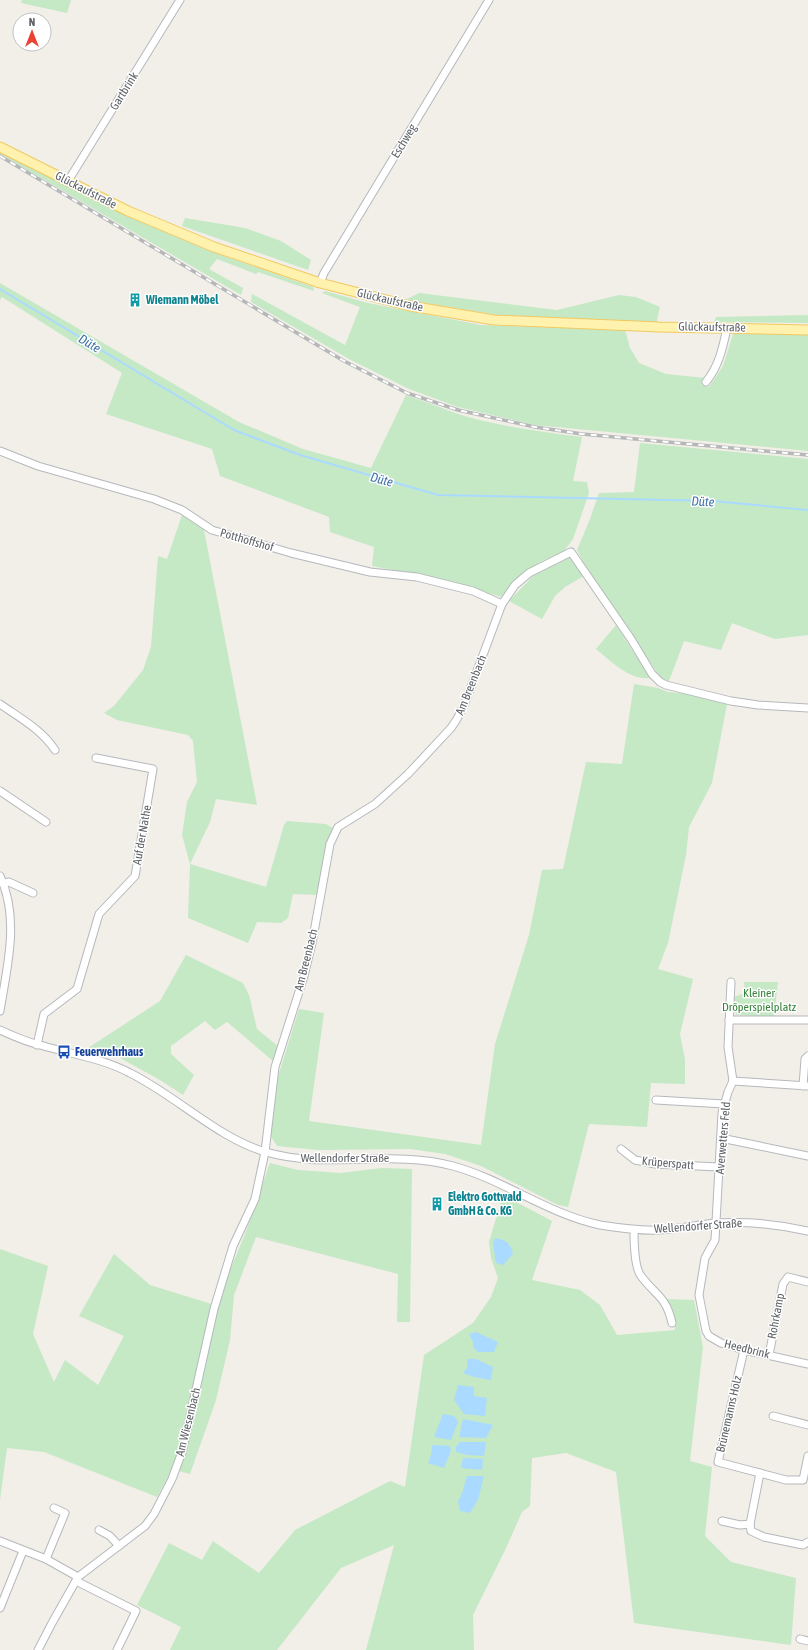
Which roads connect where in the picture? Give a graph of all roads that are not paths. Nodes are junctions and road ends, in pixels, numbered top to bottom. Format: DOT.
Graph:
graph roads {
  1 [pos="180,0"];
  2 [pos="489,0"];
  3 [pos="0,147"];
  4 [pos="68,181"];
  5 [pos="320,283"];
  6 [pos="727,328"];
  7 [pos="808,330"];
  8 [pos="706,382"];
  9 [pos="0,451"];
  10 [pos="502,604"];
  11 [pos="0,704"];
  12 [pos="808,708"];
  13 [pos="55,750"];
  14 [pos="96,758"];
  15 [pos="0,791"];
  16 [pos="46,822"];
  17 [pos="1,880"];
  18 [pos="33,893"];
  19 [pos="731,982"];
  20 [pos="0,1011"];
  21 [pos="729,1020"];
  22 [pos="808,1020"];
  23 [pos="0,1030"];
  24 [pos="37,1045"];
  25 [pos="808,1056"];
  26 [pos="733,1081"];
  27 [pos="805,1086"];
  28 [pos="656,1100"];
  29 [pos="724,1104"];
  30 [pos="721,1138"];
  31 [pos="621,1149"];
  32 [pos="265,1152"];
  33 [pos="808,1156"];
  34 [pos="719,1167"];
  35 [pos="716,1223"];
  36 [pos="634,1230"];
  37 [pos="808,1231"];
  38 [pos="808,1282"];
  39 [pos="672,1323"];
  40 [pos="744,1350"];
  41 [pos="769,1354"];
  42 [pos="808,1364"];
  43 [pos="773,1416"];
  44 [pos="808,1424"];
  45 [pos="808,1456"];
  46 [pos="760,1474"];
  47 [pos="54,1508"];
  48 [pos="722,1521"];
  49 [pos="750,1524"];
  50 [pos="100,1530"];
  51 [pos="0,1541"];
  52 [pos="808,1542"];
  53 [pos="119,1546"];
  54 [pos="23,1551"];
  55 [pos="46,1559"];
  56 [pos="77,1579"];
  57 [pos="0,1608"];
  58 [pos="800,1639"];
  59 [pos="808,1641"];
  60 [pos="38,1650"];
  61 [pos="117,1650"];
  1 -- 4 [label="street, Gartbrink"];
  2 -- 5 [label="street, Eschweg"];
  3 -- 4 [label="main road, Glückaufstraße"];
  4 -- 5 [label="main road, Glückaufstraße"];
  5 -- 6 [label="main road, Glückaufstraße"];
  6 -- 7 [label="main road, Glückaufstraße"];
  6 -- 8 [label="street"];
  9 -- 10 [label="street, Potthoffshof"];
  10 -- 12 [label="street, Am Breenbach"];
  10 -- 32 [label="street, Am Breenbach"];
  11 -- 13 [label="street"];
  14 -- 24 [label="street, Auf der Nathe"];
  15 -- 16 [label="street"];
  17 -- 18 [label="street"];
  17 -- 20 [label="street"];
  19 -- 21 [label="street"];
  21 -- 22 [label="street"];
  21 -- 26 [label="street"];
  23 -- 24 [label="street, Wellendorfer Straße"];
  24 -- 32 [label="street, Wellendorfer Straße"];
  25 -- 27 [label="street"];
  26 -- 27 [label="street"];
  26 -- 29 [label="street, Averwetters Feld"];
  28 -- 29 [label="street"];
  29 -- 30 [label="street, Averwetters Feld"];
  30 -- 33 [label="street"];
  30 -- 34 [label="street, Averwetters Feld"];
  31 -- 34 [label="street, Krüperspatt"];
  32 -- 36 [label="street, Wellendorfer Straße"];
  32 -- 53 [label="street, Am Wiesenbach"];
  34 -- 35 [label="street, Averwetters Feld"];
  35 -- 36 [label="street, Wellendorfer Straße"];
  35 -- 37 [label="street, Wellendorfer Straße"];
  35 -- 40 [label="street, Heedbrink"];
  36 -- 39 [label="street"];
  38 -- 41 [label="street, Rohrkamp"];
  40 -- 41 [label="street, Heedbrink"];
  40 -- 46 [label="street, Brünemanns Holz"];
  41 -- 42 [label="street, Heedbrink"];
  43 -- 44 [label="street"];
  45 -- 46 [label="street, Brünemanns Holz"];
  46 -- 49 [label="street"];
  47 -- 55 [label="street"];
  48 -- 49 [label="street"];
  49 -- 52 [label="street"];
  50 -- 53 [label="street"];
  51 -- 54 [label="street"];
  53 -- 56 [label="street, Am Wiesenbach"];
  54 -- 55 [label="street"];
  54 -- 57 [label="street"];
  55 -- 56 [label="street"];
  56 -- 60 [label="street, Am Wiesenbach"];
  56 -- 61 [label="street"];
  58 -- 59 [label="street"];
}
